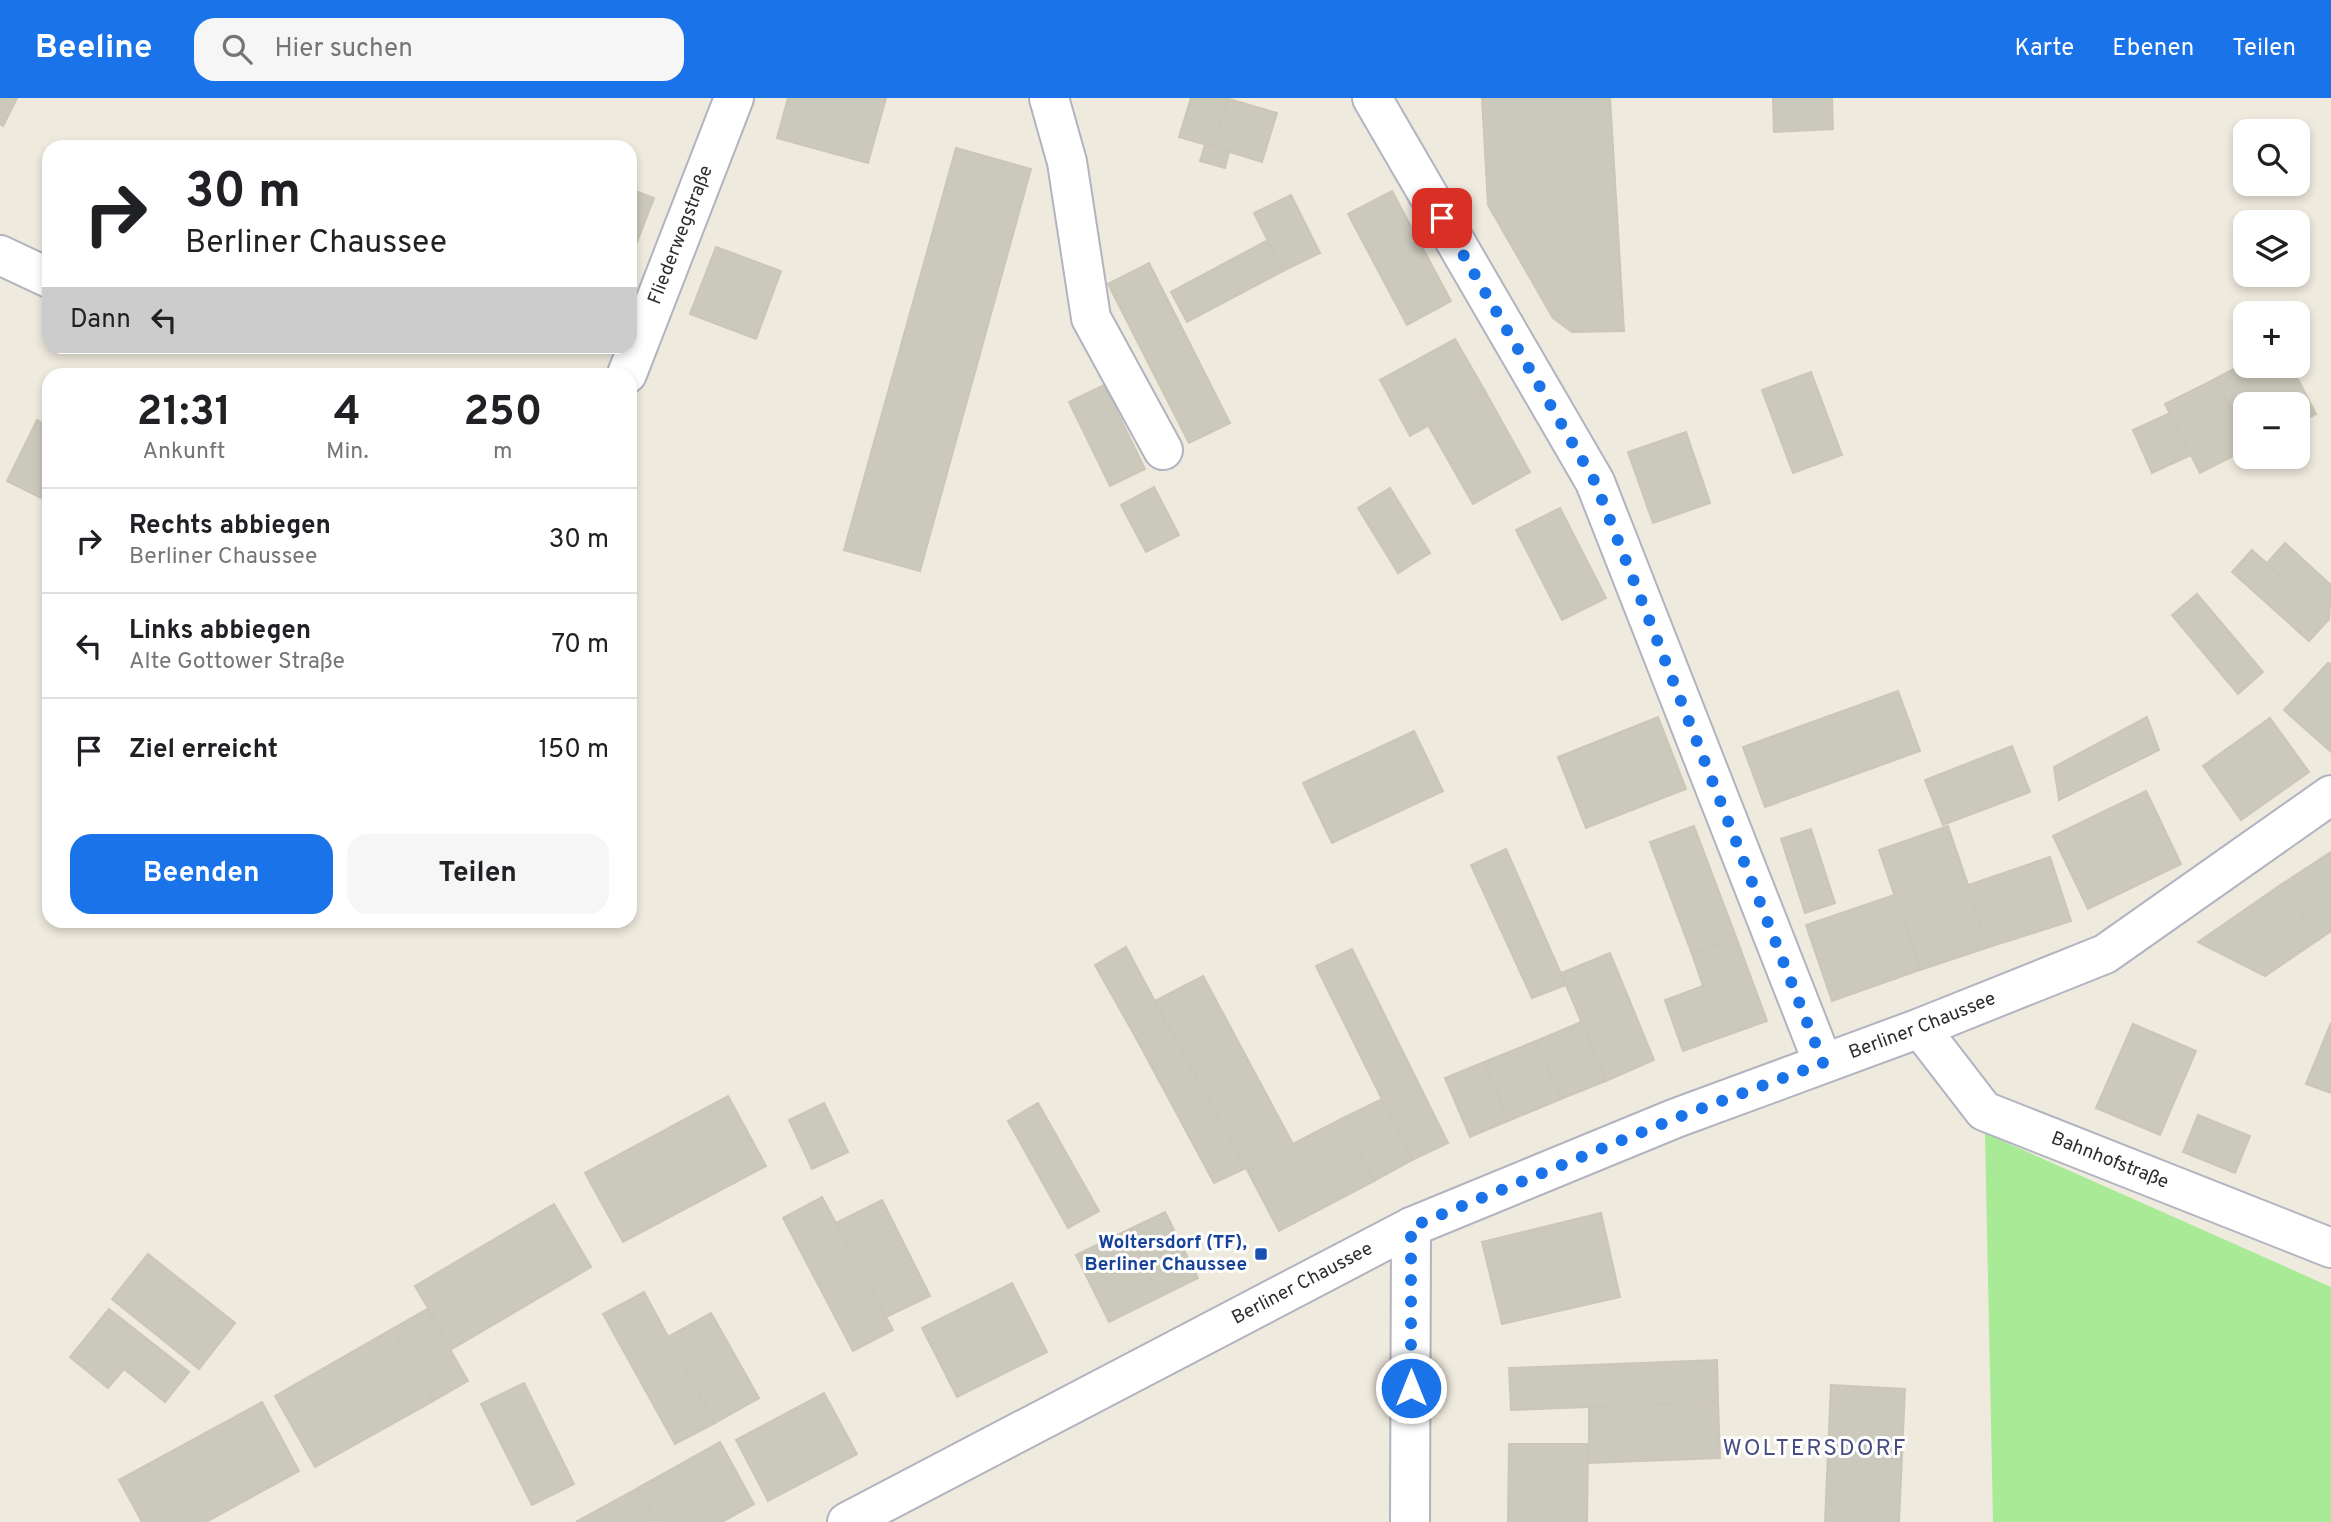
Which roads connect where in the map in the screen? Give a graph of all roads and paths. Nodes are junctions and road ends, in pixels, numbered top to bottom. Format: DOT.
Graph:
graph roads {
  1 [pos="734,98"];
  2 [pos="1049,98"];
  3 [pos="1373,98"];
  4 [pos="0,255"];
  5 [pos="42,275"];
  6 [pos="637,351"];
  7 [pos="1163,450"];
  8 [pos="2331,795"];
  9 [pos="1920,1028"];
  10 [pos="1823,1063"];
  11 [pos="1411,1227"];
  12 [pos="2331,1248"];
  13 [pos="847,1522"];
  14 [pos="1410,1522"];
  1 -- 6 [label="street, Fliederwegstraße"];
  2 -- 7 [label="street"];
  3 -- 10 [label="street"];
  4 -- 5 [label="street"];
  8 -- 9 [label="street, Berliner Chaussee"];
  9 -- 10 [label="street, Berliner Chaussee"];
  9 -- 12 [label="street, Bahnhofstraße"];
  10 -- 11 [label="street, Berliner Chaussee"];
  11 -- 13 [label="street, Berliner Chaussee"];
  11 -- 14 [label="street"];
}
